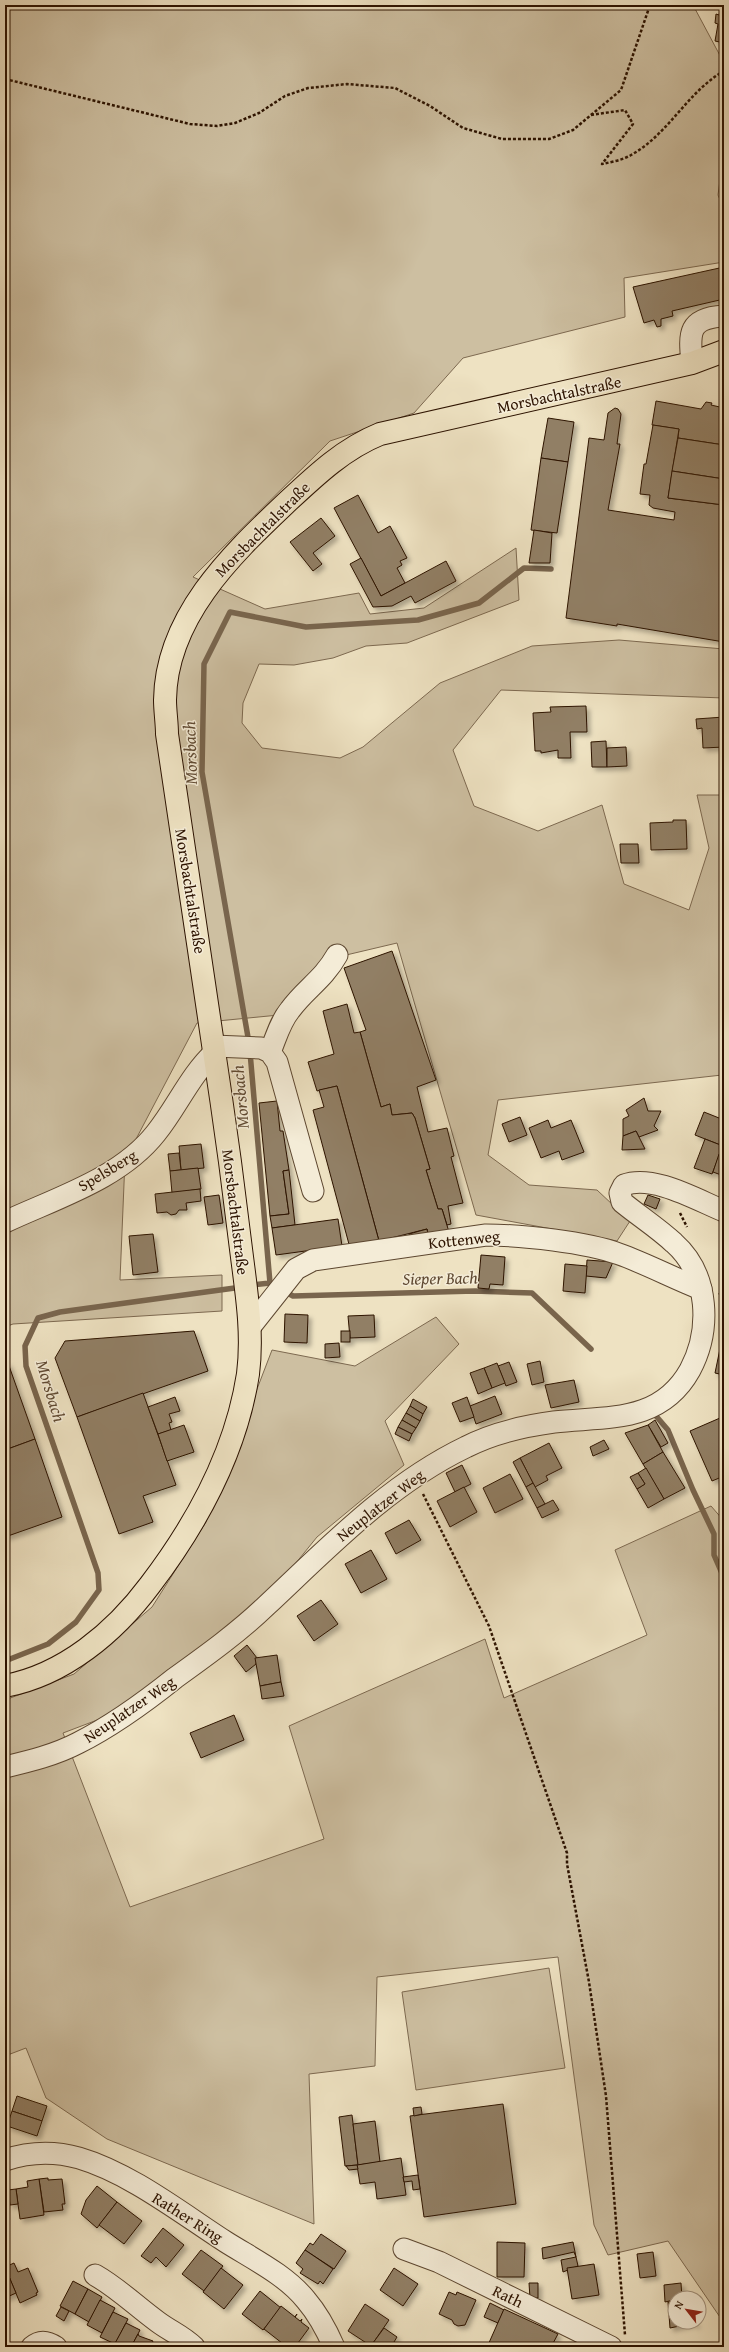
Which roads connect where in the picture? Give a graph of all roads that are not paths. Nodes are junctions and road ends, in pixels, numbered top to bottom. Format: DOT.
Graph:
graph roads {
  1 [pos="724,316"];
  2 [pos="724,351"];
  3 [pos="692,363"];
  4 [pos="337,955"];
  5 [pos="214,1049"];
  6 [pos="265,1050"];
  7 [pos="313,1191"];
  8 [pos="724,1211"];
  9 [pos="5,1222"];
  10 [pos="701,1289"];
  11 [pos="250,1336"];
  12 [pos="5,1686"];
  13 [pos="5,1767"];
  14 [pos="5,2160"];
  15 [pos="404,2249"];
  16 [pos="95,2275"];
  17 [pos="618,2343"];
  18 [pos="32,2347"];
  19 [pos="56,2347"];
  20 [pos="194,2347"];
  21 [pos="334,2347"];
  1 -- 3 [label="street"];
  2 -- 3 [label="main road, Morsbachtalstraße"];
  3 -- 5 [label="main road, Morsbachtalstraße"];
  4 -- 6 [label="street"];
  5 -- 6 [label="street"];
  5 -- 9 [label="street, Spelsberg"];
  5 -- 11 [label="main road, Morsbachtalstraße"];
  6 -- 7 [label="street"];
  8 -- 10 [label="street, Neuplatzer Weg"];
  10 -- 11 [label="street, Kottenweg"];
  10 -- 13 [label="street, Neuplatzer Weg"];
  11 -- 12 [label="main road, Morsbachtalstraße"];
  14 -- 21 [label="street, Rather Ring"];
  15 -- 17 [label="street, Rath"];
  16 -- 20 [label="street"];
  18 -- 19 [label="street"];
}
